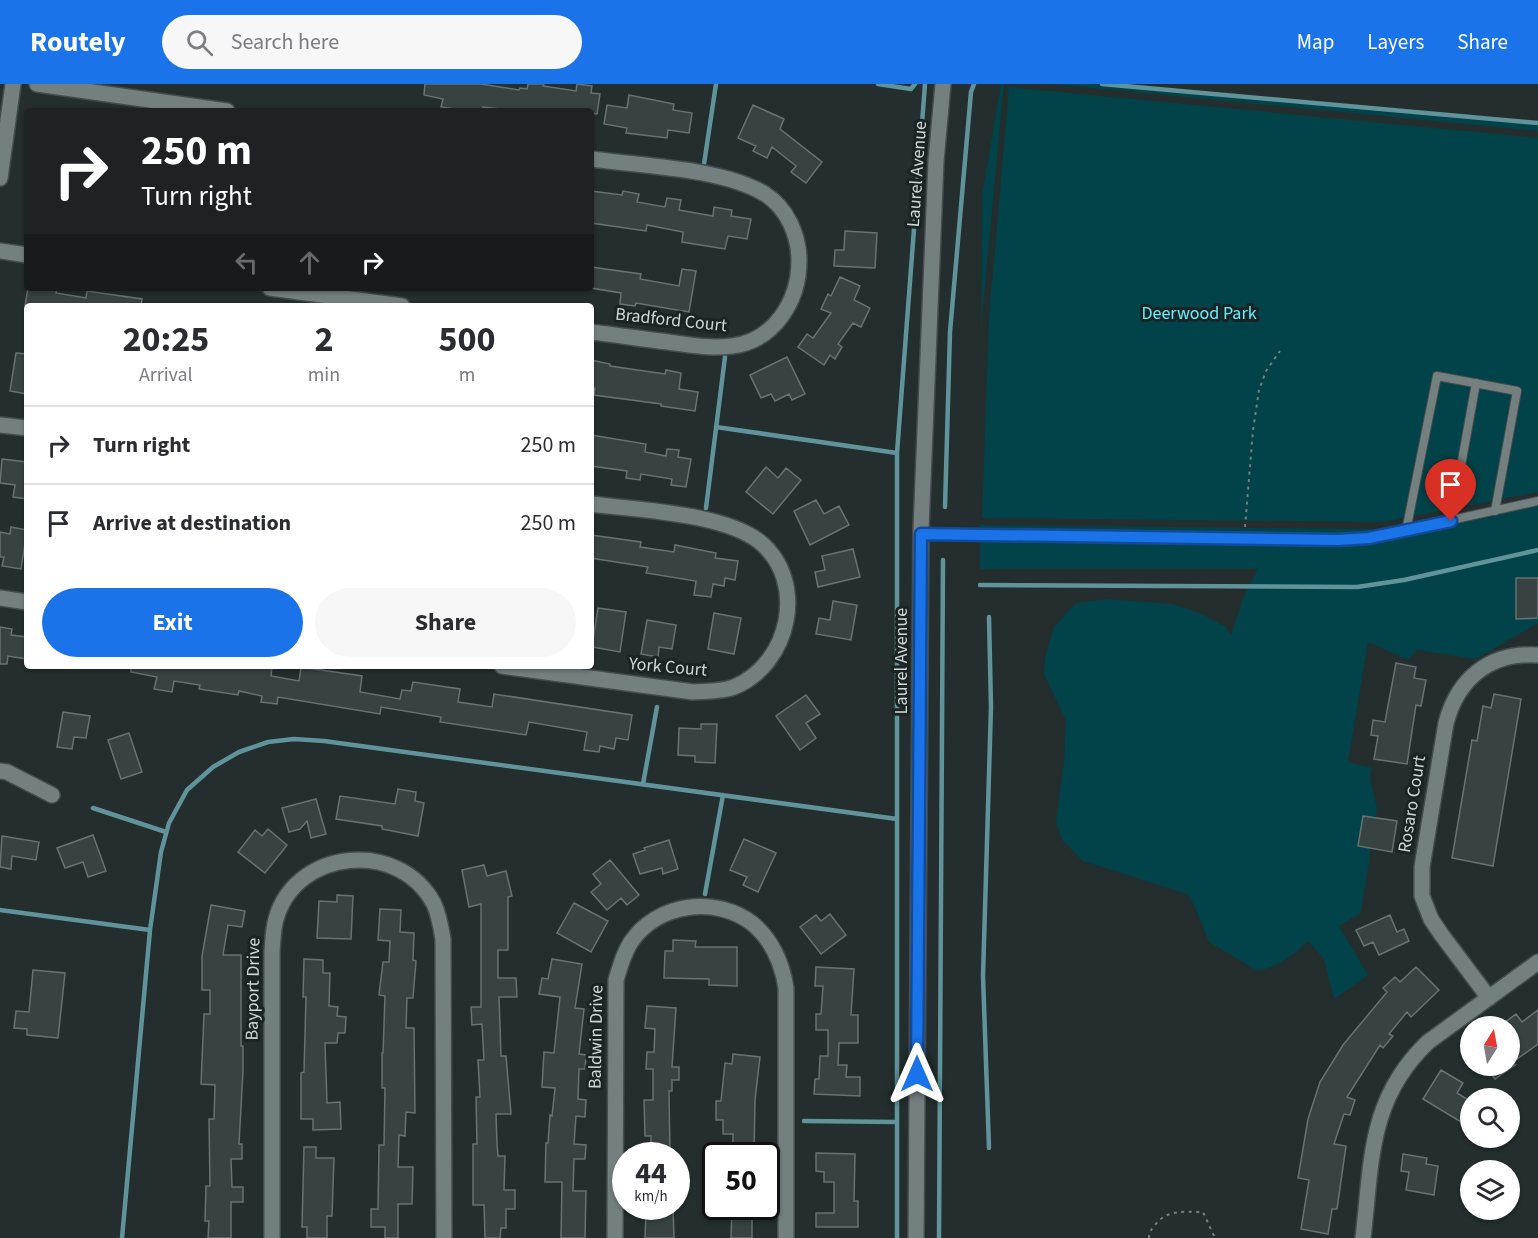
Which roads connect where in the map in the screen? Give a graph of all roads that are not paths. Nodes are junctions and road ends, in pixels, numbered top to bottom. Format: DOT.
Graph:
graph roads {
  1 [pos="13,84"];
  2 [pos="37,84"];
  3 [pos="943,84"];
  4 [pos="206,108"];
  5 [pos="594,159"];
  6 [pos="0,178"];
  7 [pos="0,251"];
  8 [pos="24,255"];
  9 [pos="292,291"];
  10 [pos="380,303"];
  11 [pos="594,332"];
  12 [pos="1476,383"];
  13 [pos="0,424"];
  14 [pos="24,428"];
  15 [pos="1538,501"];
  16 [pos="594,504"];
  17 [pos="1495,511"];
  18 [pos="1451,521"];
  19 [pos="1406,531"];
  20 [pos="921,534"];
  21 [pos="0,598"];
  22 [pos="24,602"];
  23 [pos="1538,655"];
  24 [pos="524,669"];
  25 [pos="0,771"];
  26 [pos="52,795"];
  27 [pos="1538,962"];
  28 [pos="1489,998"];
  29 [pos="272,1238"];
  30 [pos="444,1238"];
  31 [pos="615,1238"];
  32 [pos="786,1238"];
  33 [pos="916,1238"];
  34 [pos="1363,1238"];
  1 -- 6 [label="street"];
  2 -- 4 [label="street"];
  3 -- 20 [label="street, Laurel Avenue"];
  5 -- 11 [label="street, Bradford Court"];
  7 -- 8 [label="street"];
  9 -- 10 [label="street"];
  12 -- 17 [label="lane"];
  12 -- 18 [label="lane"];
  12 -- 19 [label="lane"];
  13 -- 14 [label="street"];
  15 -- 17 [label="lane"];
  16 -- 24 [label="street, York Court"];
  17 -- 18 [label="lane"];
  18 -- 19 [label="lane"];
  19 -- 20 [label="lane"];
  20 -- 33 [label="street, Laurel Avenue"];
  21 -- 22 [label="street"];
  23 -- 28 [label="street, Rosaro Court"];
  25 -- 26 [label="street"];
  27 -- 28 [label="street"];
  28 -- 34 [label="street"];
  29 -- 30 [label="street, Bayport Drive"];
  31 -- 32 [label="street, Baldwin Drive"];
}
